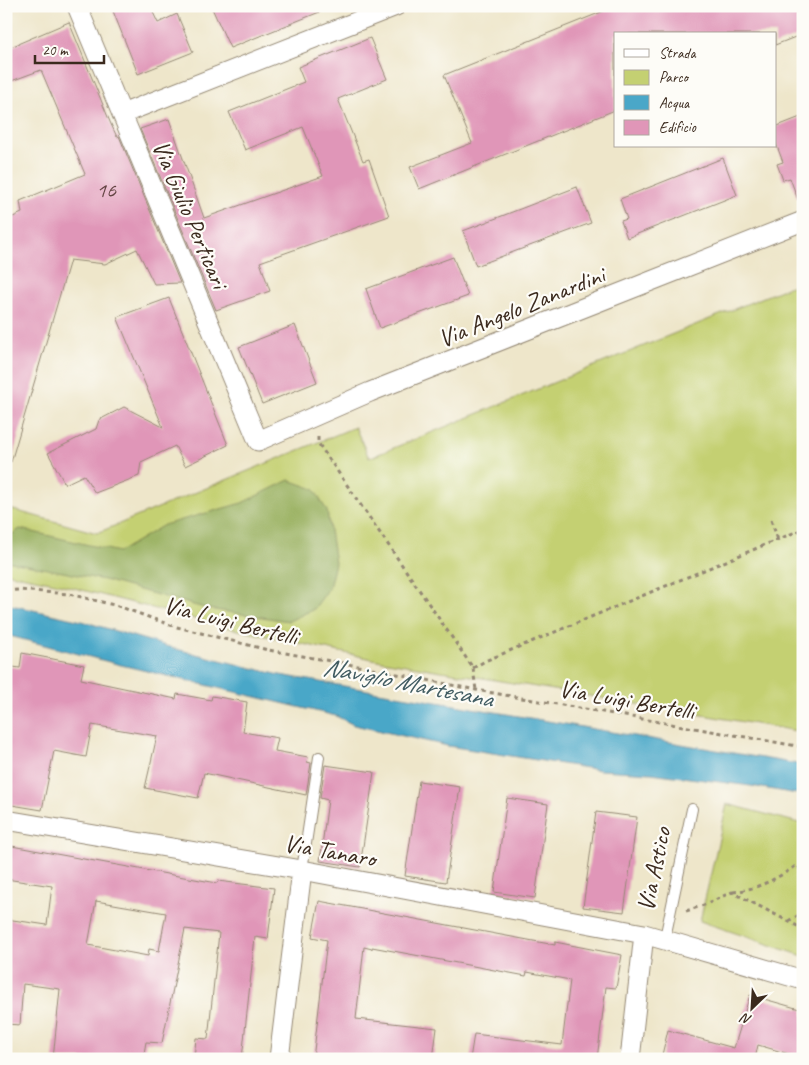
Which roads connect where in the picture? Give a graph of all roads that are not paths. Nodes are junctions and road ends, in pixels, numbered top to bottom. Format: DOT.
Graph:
graph roads {
  1 [pos="76,6"];
  2 [pos="396,6"];
  3 [pos="122,114"];
  4 [pos="803,221"];
  5 [pos="258,441"];
  6 [pos="319,756"];
  7 [pos="692,810"];
  8 [pos="6,820"];
  9 [pos="302,870"];
  10 [pos="644,934"];
  11 [pos="664,938"];
  12 [pos="803,980"];
  13 [pos="278,1059"];
  14 [pos="630,1059"];
  1 -- 3 [label="street, Via Giulio Perticari"];
  2 -- 3 [label="street"];
  3 -- 5 [label="street, Via Giulio Perticari"];
  4 -- 5 [label="street, Via Angelo Zanardini"];
  6 -- 9 [label="lane"];
  7 -- 11 [label="lane, Via Astico"];
  8 -- 9 [label="street, Via Tanaro"];
  9 -- 10 [label="street, Via Tanaro"];
  9 -- 13 [label="street"];
  10 -- 11 [label="street, Via Tanaro"];
  10 -- 14 [label="street, Via Astico"];
  11 -- 12 [label="street, Via Tanaro"];
}
